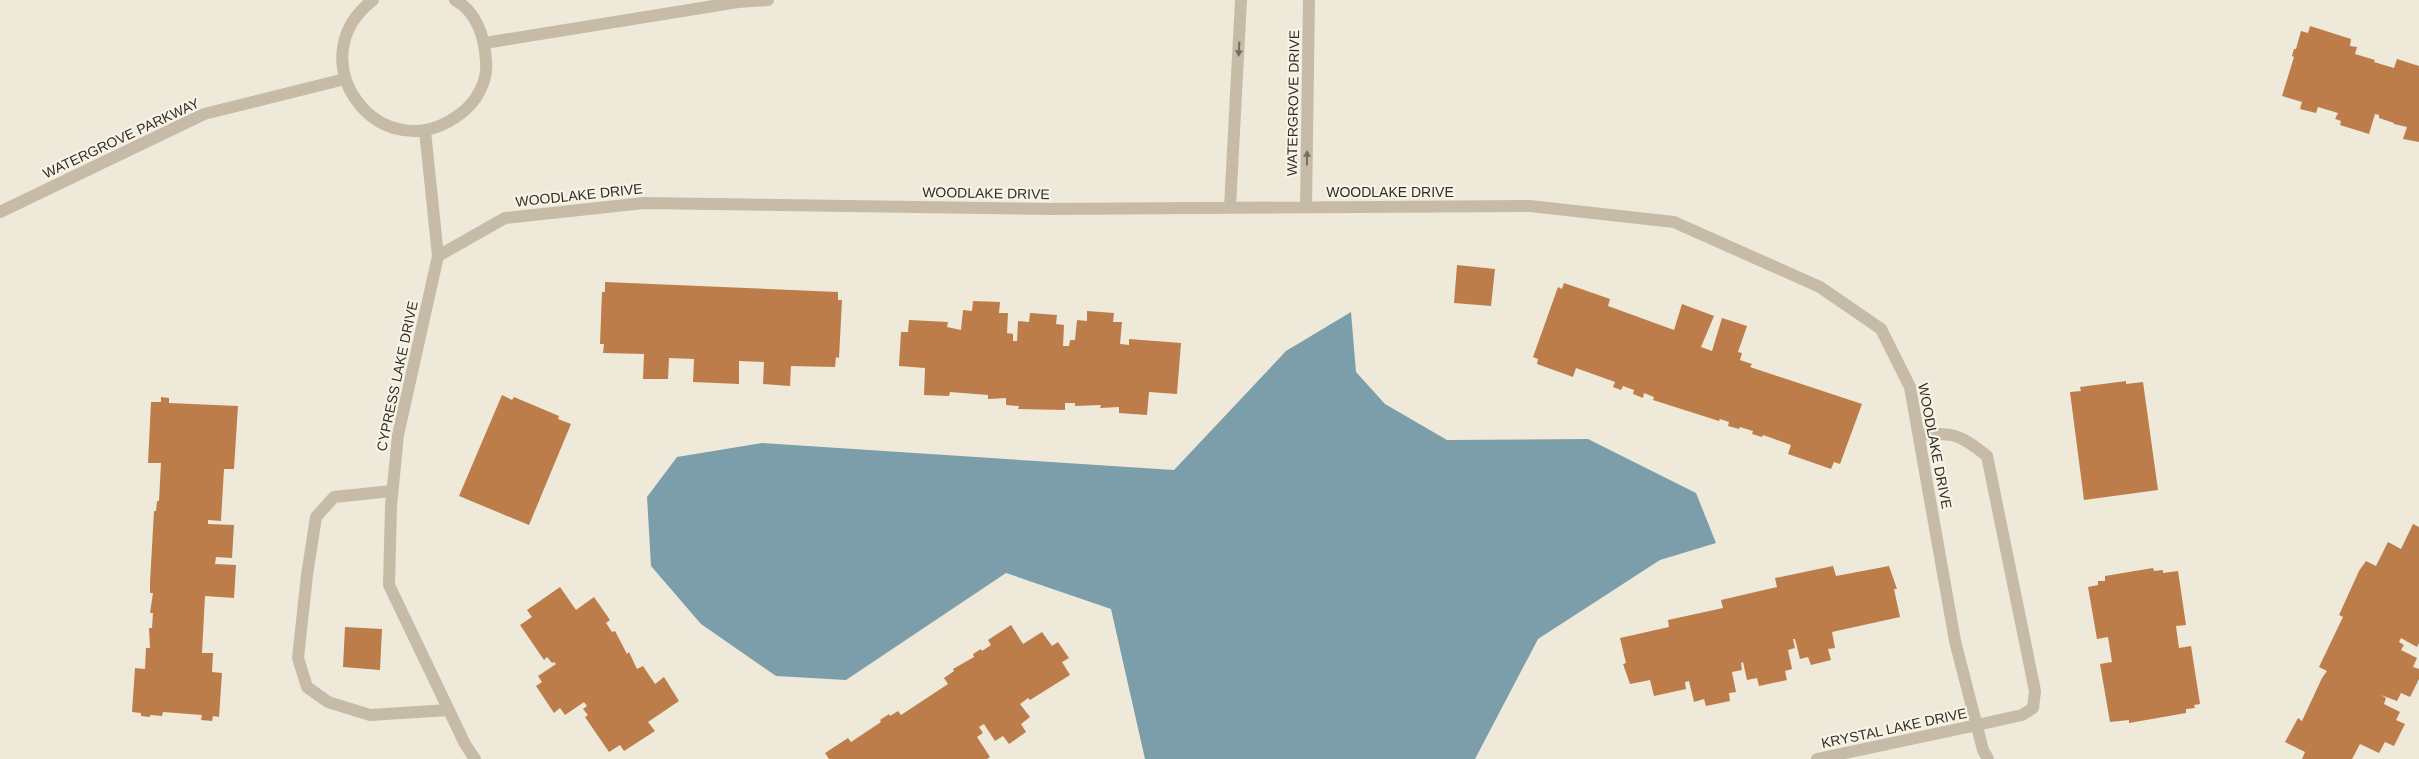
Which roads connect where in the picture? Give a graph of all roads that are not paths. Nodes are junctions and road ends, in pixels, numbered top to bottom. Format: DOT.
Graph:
graph roads {
  1 [pos="373,0"];
  2 [pos="455,0"];
  3 [pos="768,0"];
  4 [pos="1241,0"];
  5 [pos="1309,0"];
  6 [pos="485,43"];
  7 [pos="345,79"];
  8 [pos="425,131"];
  9 [pos="1230,207"];
  10 [pos="1306,207"];
  11 [pos="0,212"];
  12 [pos="438,256"];
  13 [pos="1919,435"];
  14 [pos="392,491"];
  15 [pos="449,710"];
  16 [pos="1977,725"];
  17 [pos="475,759"];
  18 [pos="1817,759"];
  19 [pos="1988,759"];
  1 -- 7 [label="street"];
  2 -- 6 [label="street"];
  3 -- 6 [label="street"];
  4 -- 9 [label="street, one-way"];
  10 -- 5 [label="street, WATERGROVE DRIVE, one-way"];
  6 -- 8 [label="street"];
  7 -- 8 [label="street"];
  7 -- 11 [label="street, WATERGROVE PARKWAY"];
  8 -- 12 [label="street, CYPRESS LAKE DRIVE"];
  9 -- 10 [label="street, WOODLAKE DRIVE"];
  9 -- 12 [label="street, WOODLAKE DRIVE"];
  10 -- 13 [label="street, WOODLAKE DRIVE"];
  12 -- 14 [label="street, CYPRESS LAKE DRIVE"];
  13 -- 16 [label="street, WOODLAKE DRIVE"];
  13 -- 16 [label="street, KRYSTAL LAKE DRIVE"];
  14 -- 15 [label="street, CYPRESS LAKE DRIVE"];
  14 -- 15 [label="street"];
  15 -- 17 [label="street, CYPRESS LAKE DRIVE"];
  16 -- 18 [label="street, KRYSTAL LAKE DRIVE"];
  16 -- 19 [label="street, WOODLAKE DRIVE"];
}
